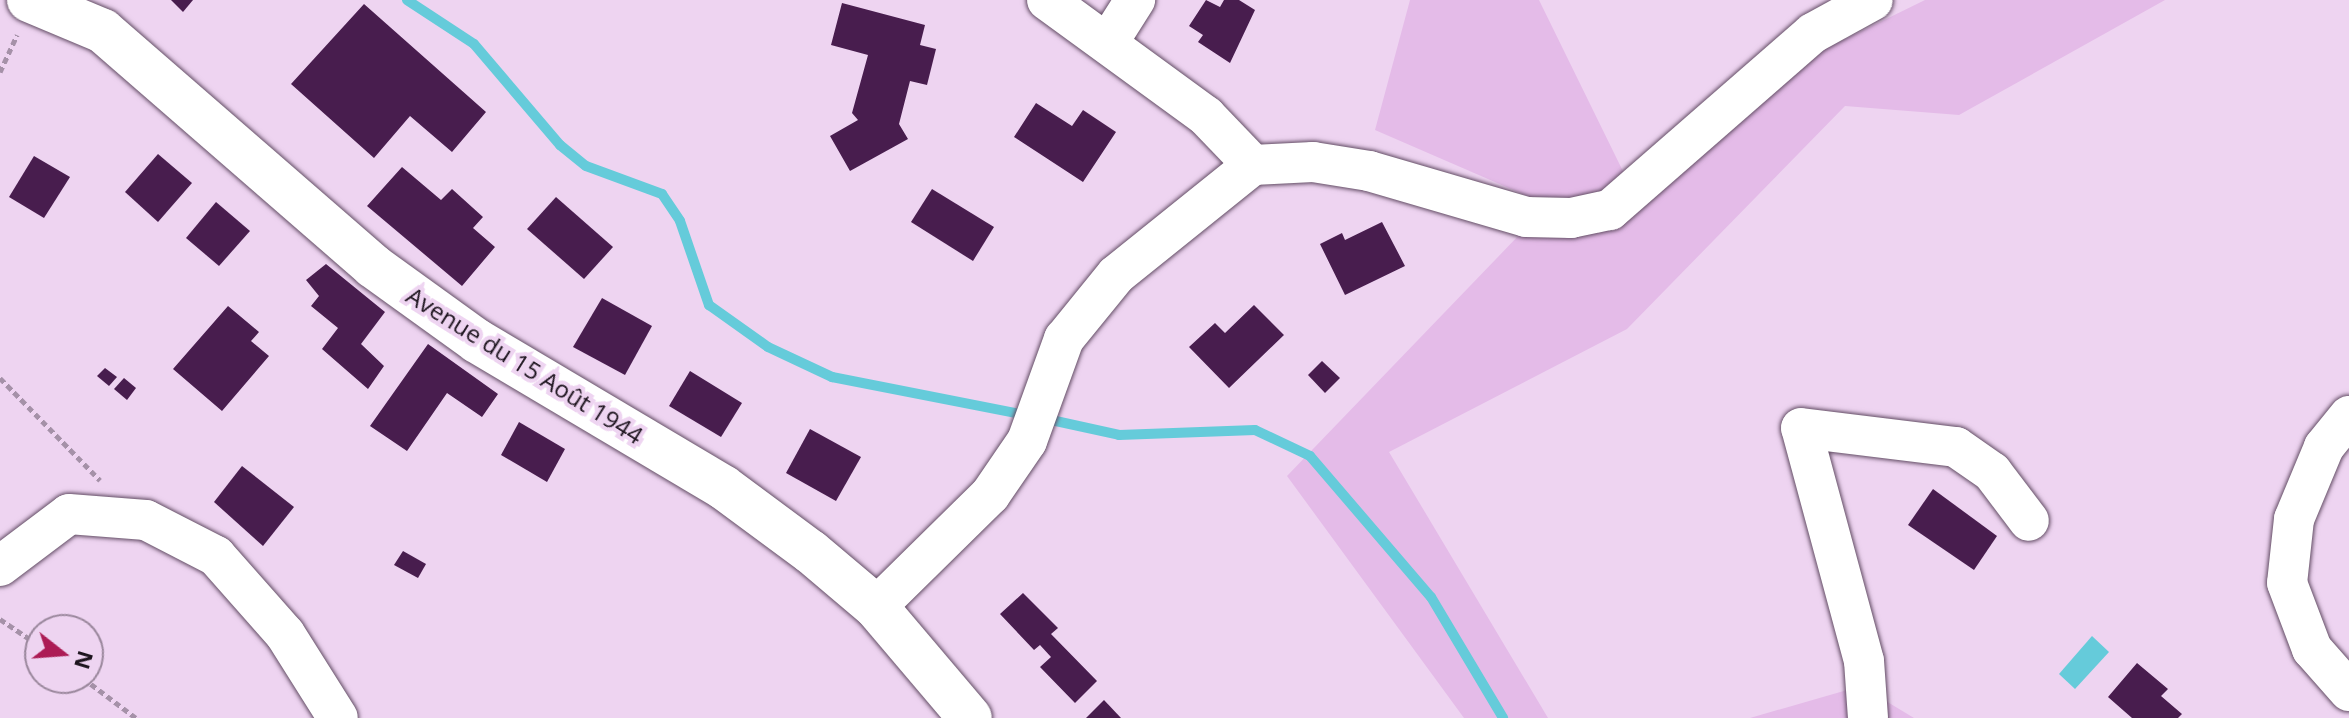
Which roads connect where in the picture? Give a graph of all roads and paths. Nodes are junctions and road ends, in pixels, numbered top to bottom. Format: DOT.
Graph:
graph roads {
  1 [pos="29,0"];
  2 [pos="1047,0"];
  3 [pos="1135,0"];
  4 [pos="1873,0"];
  5 [pos="1109,41"];
  6 [pos="1253,165"];
  7 [pos="0,378"];
  8 [pos="2349,416"];
  9 [pos="146,520"];
  10 [pos="2029,521"];
  11 [pos="0,566"];
  12 [pos="876,607"];
  13 [pos="0,619"];
  14 [pos="24,635"];
  15 [pos="2349,691"];
  16 [pos="104,694"];
  17 [pos="136,718"];
  18 [pos="338,718"];
  19 [pos="970,718"];
  20 [pos="1868,718"];
  1 -- 12 [label="main road, Avenue du 15 Août 1944"];
  2 -- 5 [label="street"];
  3 -- 5 [label="street"];
  4 -- 6 [label="street"];
  5 -- 6 [label="street"];
  6 -- 12 [label="street"];
  7 -- 9 [label="path"];
  8 -- 15 [label="street"];
  9 -- 11 [label="street"];
  9 -- 18 [label="street"];
  10 -- 20 [label="street"];
  12 -- 19 [label="main road, Avenue du 15 Août 1944"];
  13 -- 14 [label="path"];
  16 -- 17 [label="path"];
}
